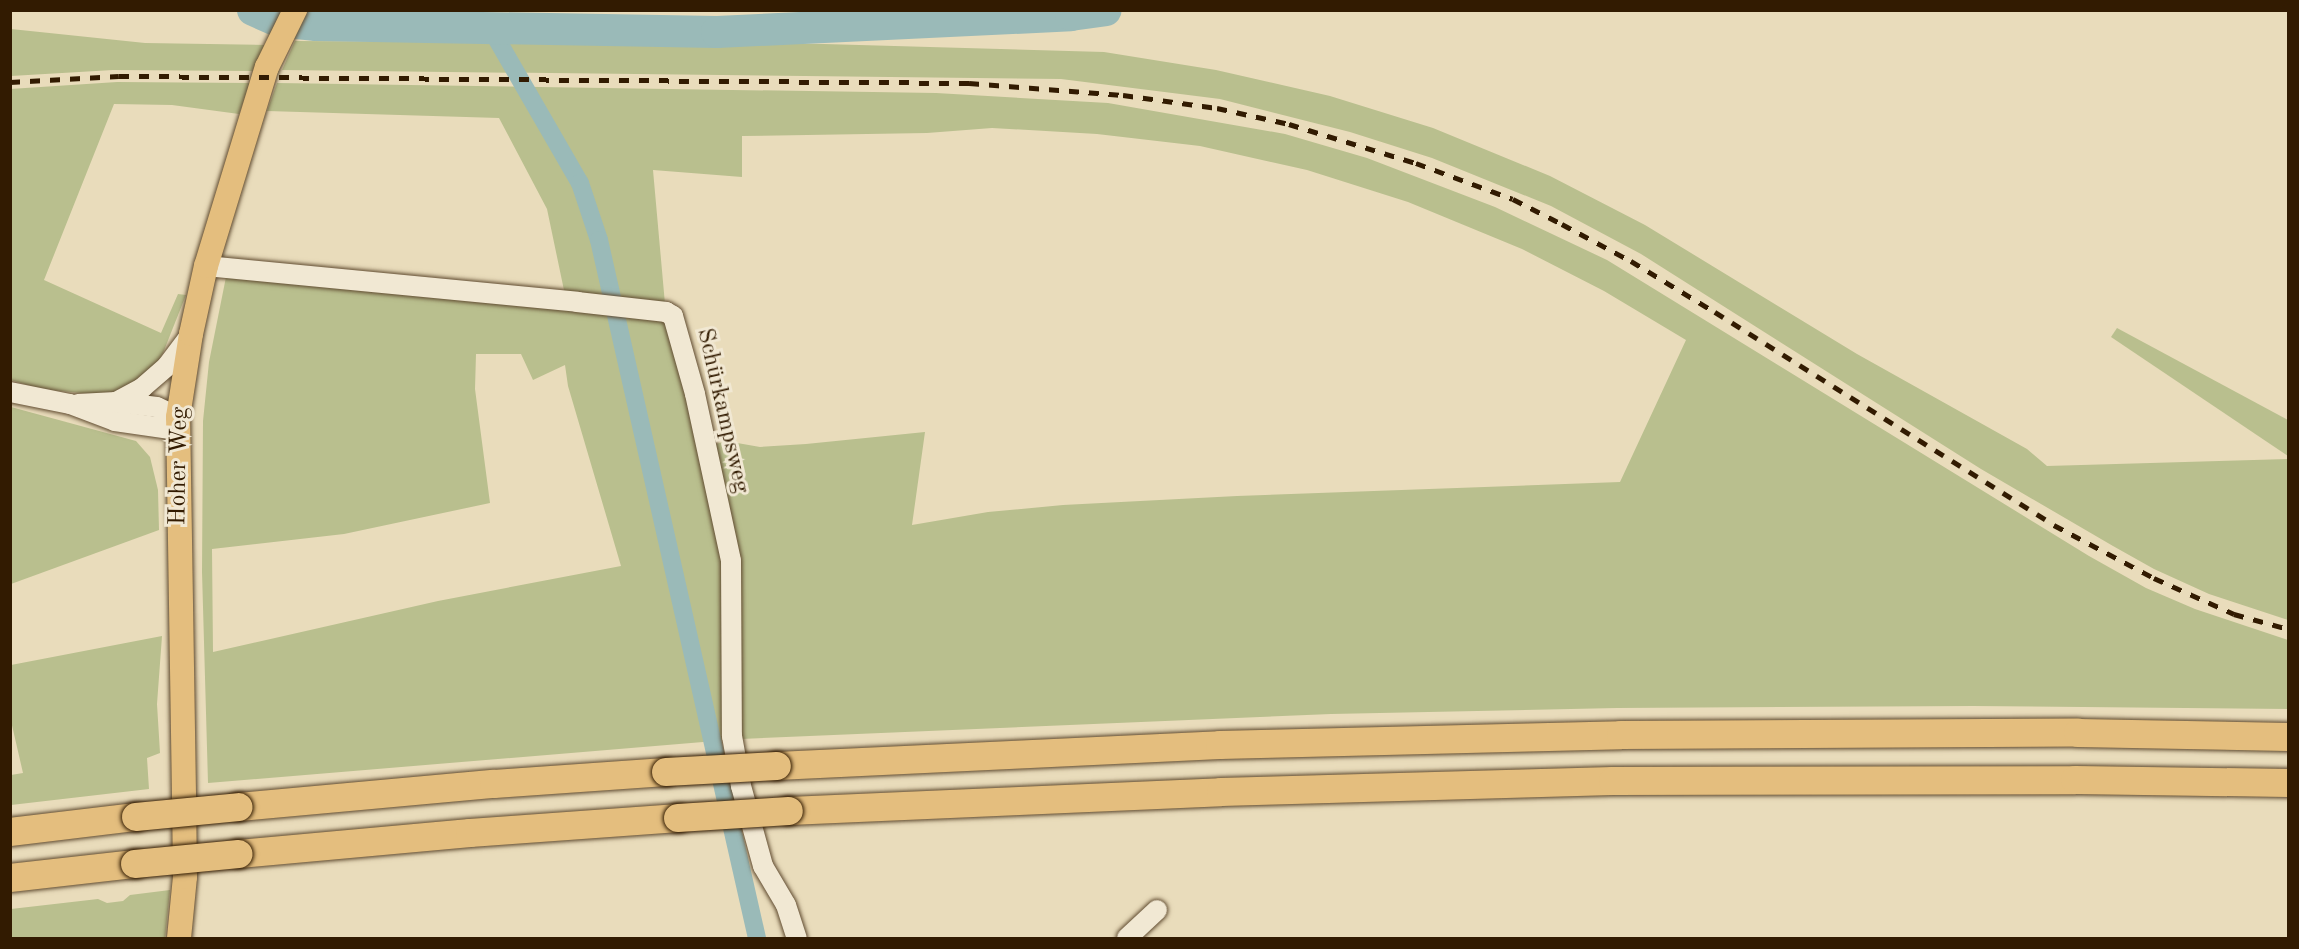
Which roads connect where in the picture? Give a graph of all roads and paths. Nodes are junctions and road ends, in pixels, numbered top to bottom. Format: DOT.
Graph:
graph roads {
  1 [pos="290,20"];
  2 [pos="206,266"];
  3 [pos="191,334"];
  4 [pos="10,392"];
  5 [pos="116,402"];
  6 [pos="70,404"];
  7 [pos="177,423"];
  8 [pos="2289,737"];
  9 [pos="2289,783"];
  10 [pos="10,832"];
  11 [pos="10,878"];
  12 [pos="182,908"];
  13 [pos="1157,910"];
  14 [pos="179,939"];
  15 [pos="198,939"];
  16 [pos="797,939"];
  17 [pos="1127,939"];
  1 -- 2 [label="main road, Hoher Weg"];
  2 -- 3 [label="main road, Hoher Weg"];
  2 -- 16 [label="street, Schürkampsweg"];
  3 -- 5 [label="street"];
  3 -- 7 [label="main road, Hoher Weg"];
  4 -- 6 [label="street"];
  5 -- 6 [label="street"];
  5 -- 7 [label="street"];
  6 -- 7 [label="street"];
  7 -- 12 [label="main road, Hoher Weg"];
  8 -- 10 [label="highway, bridge"];
  9 -- 11 [label="highway, bridge"];
  12 -- 14 [label="main road, Hoher Weg"];
  12 -- 15 [label="main road"];
  13 -- 17 [label="street"];
}
